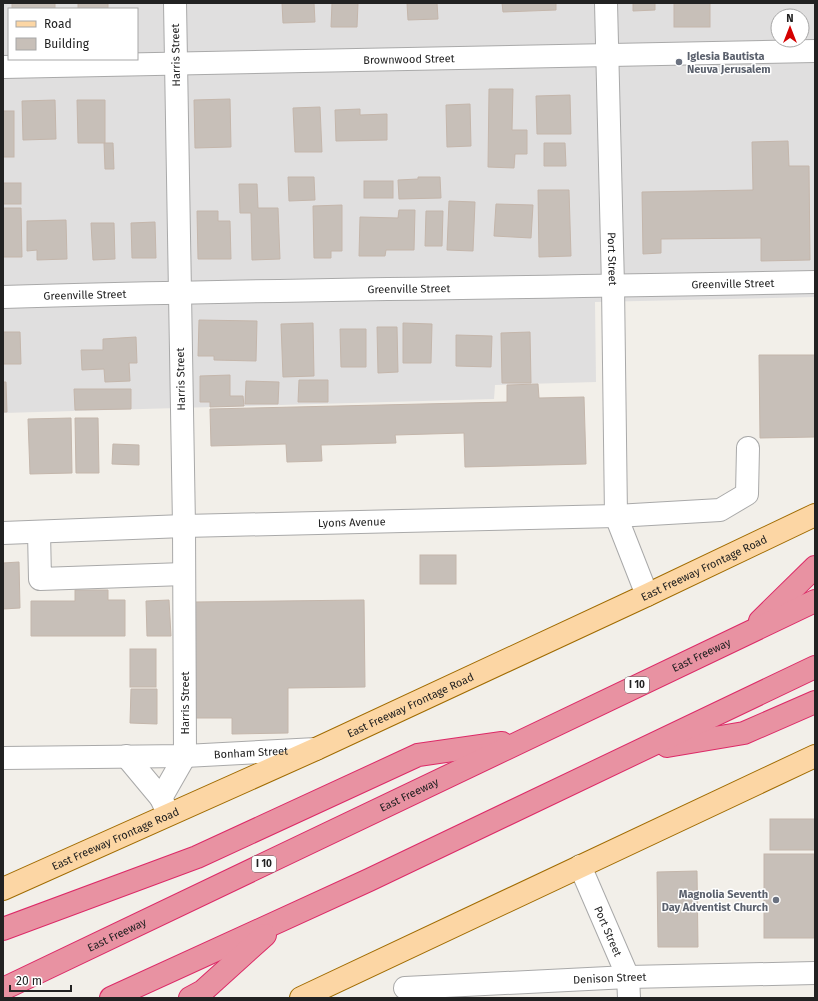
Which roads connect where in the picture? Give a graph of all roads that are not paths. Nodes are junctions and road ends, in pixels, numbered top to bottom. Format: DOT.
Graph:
graph roads {
  1 [pos="175,3"];
  2 [pos="606,3"];
  3 [pos="815,51"];
  4 [pos="607,55"];
  5 [pos="176,64"];
  6 [pos="3,67"];
  7 [pos="815,282"];
  8 [pos="612,286"];
  9 [pos="180,292"];
  10 [pos="3,297"];
  11 [pos="748,448"];
  12 [pos="815,515"];
  13 [pos="616,516"];
  14 [pos="184,526"];
  15 [pos="39,532"];
  16 [pos="3,534"];
  17 [pos="815,567"];
  18 [pos="184,574"];
  19 [pos="647,596"];
  20 [pos="815,601"];
  21 [pos="749,632"];
  22 [pos="815,667"];
  23 [pos="815,702"];
  24 [pos="525,739"];
  25 [pos="316,749"];
  26 [pos="641,750"];
  27 [pos="126,756"];
  28 [pos="185,756"];
  29 [pos="815,756"];
  30 [pos="3,758"];
  31 [pos="165,806"];
  32 [pos="580,866"];
  33 [pos="3,889"];
  34 [pos="281,920"];
  35 [pos="3,929"];
  36 [pos="815,973"];
  37 [pos="405,988"];
  38 [pos="628,988"];
  39 [pos="3,989"];
  40 [pos="111,998"];
  41 [pos="190,998"];
  42 [pos="301,998"];
  1 -- 5 [label="street, Harris Street"];
  2 -- 4 [label="street, Port Street"];
  3 -- 4 [label="street, Brownwood Street"];
  4 -- 5 [label="street, Brownwood Street"];
  4 -- 8 [label="street, Port Street"];
  5 -- 6 [label="street, Brownwood Street"];
  5 -- 9 [label="street, Harris Street"];
  7 -- 8 [label="street, Greenville Street"];
  8 -- 9 [label="street, Greenville Street"];
  8 -- 13 [label="street, Port Street"];
  9 -- 10 [label="street, Greenville Street"];
  9 -- 14 [label="street, Harris Street"];
  11 -- 13 [label="street, Lyons Avenue"];
  12 -- 19 [label="main road, East Freeway Frontage Road"];
  13 -- 14 [label="street, Lyons Avenue"];
  13 -- 19 [label="street"];
  14 -- 15 [label="street, Lyons Avenue"];
  14 -- 18 [label="street, Harris Street"];
  15 -- 16 [label="street, Lyons Avenue"];
  15 -- 18 [label="street"];
  17 -- 21 [label="highway"];
  18 -- 28 [label="street, Harris Street"];
  19 -- 25 [label="main road, East Freeway Frontage Road"];
  20 -- 21 [label="highway, East Freeway / I 10"];
  21 -- 24 [label="highway, East Freeway / I 10"];
  22 -- 26 [label="highway"];
  23 -- 26 [label="highway"];
  24 -- 35 [label="highway"];
  24 -- 39 [label="highway, East Freeway / I 10"];
  25 -- 28 [label="street, Bonham Street"];
  25 -- 31 [label="main road, East Freeway Frontage Road"];
  26 -- 34 [label="highway"];
  27 -- 28 [label="street, Bonham Street"];
  27 -- 30 [label="street, Bonham Street"];
  27 -- 31 [label="street"];
  28 -- 31 [label="street"];
  29 -- 32 [label="main road"];
  31 -- 33 [label="main road, East Freeway Frontage Road"];
  32 -- 38 [label="street, Port Street"];
  32 -- 42 [label="main road"];
  34 -- 40 [label="highway"];
  34 -- 41 [label="highway"];
  36 -- 38 [label="street, Denison Street"];
  37 -- 38 [label="street, Denison Street"];
}
